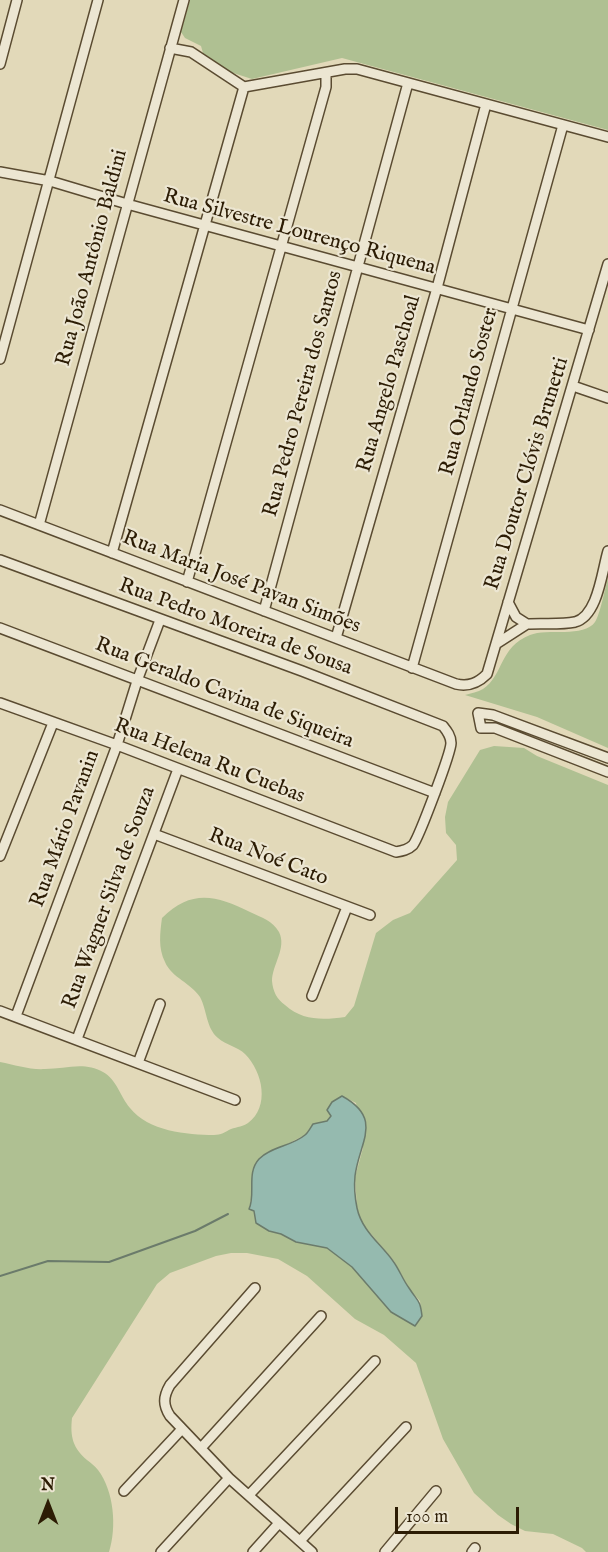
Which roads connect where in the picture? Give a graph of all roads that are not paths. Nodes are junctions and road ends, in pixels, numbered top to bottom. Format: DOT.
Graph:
graph roads {
  1 [pos="17,0"];
  2 [pos="98,0"];
  3 [pos="184,0"];
  4 [pos="170,48"];
  5 [pos="0,64"];
  6 [pos="326,72"];
  7 [pos="408,83"];
  8 [pos="244,87"];
  9 [pos="486,104"];
  10 [pos="563,125"];
  11 [pos="608,137"];
  12 [pos="0,172"];
  13 [pos="50,181"];
  14 [pos="127,204"];
  15 [pos="204,225"];
  16 [pos="281,246"];
  17 [pos="608,264"];
  18 [pos="357,267"];
  19 [pos="436,288"];
  20 [pos="512,309"];
  21 [pos="589,330"];
  22 [pos="0,359"];
  23 [pos="573,386"];
  24 [pos="608,398"];
  25 [pos="0,510"];
  26 [pos="39,525"];
  27 [pos="608,551"];
  28 [pos="112,553"];
  29 [pos="0,560"];
  30 [pos="187,582"];
  31 [pos="508,602"];
  32 [pos="264,611"];
  33 [pos="160,620"];
  34 [pos="527,624"];
  35 [pos="0,628"];
  36 [pos="336,638"];
  37 [pos="496,644"];
  38 [pos="412,668"];
  39 [pos="138,681"];
  40 [pos="470,685"];
  41 [pos="0,703"];
  42 [pos="53,723"];
  43 [pos="117,745"];
  44 [pos="608,758"];
  45 [pos="178,769"];
  46 [pos="608,772"];
  47 [pos="435,793"];
  48 [pos="154,834"];
  49 [pos="0,856"];
  50 [pos="347,907"];
  51 [pos="370,915"];
  52 [pos="312,996"];
  53 [pos="160,1004"];
  54 [pos="0,1011"];
  55 [pos="15,1016"];
  56 [pos="77,1039"];
  57 [pos="138,1064"];
  58 [pos="235,1100"];
  59 [pos="255,1288"];
  60 [pos="321,1316"];
  61 [pos="375,1361"];
  62 [pos="406,1427"];
  63 [pos="182,1429"];
  64 [pos="201,1448"];
  65 [pos="229,1478"];
  66 [pos="124,1491"];
  67 [pos="436,1491"];
  68 [pos="249,1495"];
  69 [pos="279,1523"];
  70 [pos="300,1541"];
  71 [pos="160,1552"];
  72 [pos="253,1552"];
  73 [pos="312,1552"];
  74 [pos="385,1552"];
  1 -- 5 [label="street"];
  2 -- 13 [label="street"];
  3 -- 4 [label="street, Rua João Antônio Baldini"];
  4 -- 8 [label="street"];
  4 -- 14 [label="street, Rua João Antônio Baldini"];
  6 -- 7 [label="street"];
  6 -- 8 [label="street"];
  6 -- 16 [label="street"];
  7 -- 9 [label="street"];
  7 -- 18 [label="street, Rua Pedro Pereira dos Santos"];
  8 -- 15 [label="street"];
  9 -- 10 [label="street"];
  9 -- 19 [label="street, Rua Angelo Paschoal"];
  10 -- 11 [label="street"];
  10 -- 20 [label="street, Rua Orlando Soster"];
  12 -- 13 [label="street, Rua Silvestre Lourenço Riquena"];
  13 -- 14 [label="street, Rua Silvestre Lourenço Riquena"];
  13 -- 22 [label="street"];
  14 -- 15 [label="street, Rua Silvestre Lourenço Riquena"];
  14 -- 26 [label="street, Rua João Antônio Baldini"];
  15 -- 16 [label="street, Rua Silvestre Lourenço Riquena"];
  15 -- 28 [label="street"];
  16 -- 18 [label="street, Rua Silvestre Lourenço Riquena"];
  16 -- 30 [label="street"];
  17 -- 21 [label="street, Rua Doutor Clóvis Brunetti"];
  18 -- 19 [label="street, Rua Silvestre Lourenço Riquena"];
  18 -- 32 [label="street, Rua Pedro Pereira dos Santos"];
  19 -- 20 [label="street, Rua Silvestre Lourenço Riquena"];
  19 -- 36 [label="street, Rua Angelo Paschoal"];
  20 -- 21 [label="street, Rua Silvestre Lourenço Riquena"];
  20 -- 38 [label="street, Rua Orlando Soster"];
  21 -- 23 [label="street, Rua Doutor Clóvis Brunetti"];
  23 -- 24 [label="street"];
  23 -- 31 [label="street, Rua Doutor Clóvis Brunetti"];
  25 -- 26 [label="street, Rua Maria José Pavan Simões"];
  26 -- 28 [label="street, Rua Maria José Pavan Simões"];
  27 -- 34 [label="street"];
  28 -- 30 [label="street, Rua Maria José Pavan Simões"];
  29 -- 33 [label="street, Rua Pedro Moreira de Sousa"];
  30 -- 32 [label="street, Rua Maria José Pavan Simões"];
  31 -- 34 [label="street"];
  31 -- 37 [label="street, Rua Doutor Clóvis Brunetti"];
  32 -- 36 [label="street, Rua Maria José Pavan Simões"];
  33 -- 39 [label="street, Rua Mário Pavanin"];
  33 -- 47 [label="street, Rua Pedro Moreira de Sousa"];
  34 -- 37 [label="street"];
  35 -- 39 [label="street, Rua Geraldo Cavina de Siqueira"];
  36 -- 38 [label="street, Rua Maria José Pavan Simões"];
  37 -- 40 [label="street, Rua Doutor Clóvis Brunetti"];
  38 -- 40 [label="street, Rua Maria José Pavan Simões"];
  39 -- 43 [label="street, Rua Mário Pavanin"];
  39 -- 47 [label="street, Rua Geraldo Cavina de Siqueira"];
  41 -- 42 [label="street, Rua Helena Ru Cuebas"];
  42 -- 43 [label="street, Rua Helena Ru Cuebas"];
  42 -- 49 [label="street"];
  43 -- 45 [label="street, Rua Helena Ru Cuebas"];
  43 -- 55 [label="street, Rua Mário Pavanin"];
  44 -- 46 [label="street"];
  45 -- 47 [label="street, Rua Helena Ru Cuebas"];
  45 -- 48 [label="street, Rua Wagner Silva de Souza"];
  48 -- 50 [label="street, Rua Noé Cato"];
  48 -- 56 [label="street, Rua Wagner Silva de Souza"];
  50 -- 51 [label="street, Rua Noé Cato"];
  50 -- 52 [label="street"];
  53 -- 57 [label="street"];
  54 -- 55 [label="street"];
  55 -- 56 [label="street"];
  56 -- 57 [label="street"];
  57 -- 58 [label="street"];
  59 -- 63 [label="street"];
  60 -- 64 [label="street"];
  61 -- 68 [label="street"];
  62 -- 70 [label="street"];
  63 -- 64 [label="street"];
  63 -- 66 [label="street"];
  64 -- 65 [label="street"];
  65 -- 68 [label="street"];
  65 -- 71 [label="street"];
  67 -- 74 [label="street"];
  68 -- 69 [label="street"];
  69 -- 70 [label="street"];
  69 -- 72 [label="street"];
  70 -- 73 [label="street"];
}
